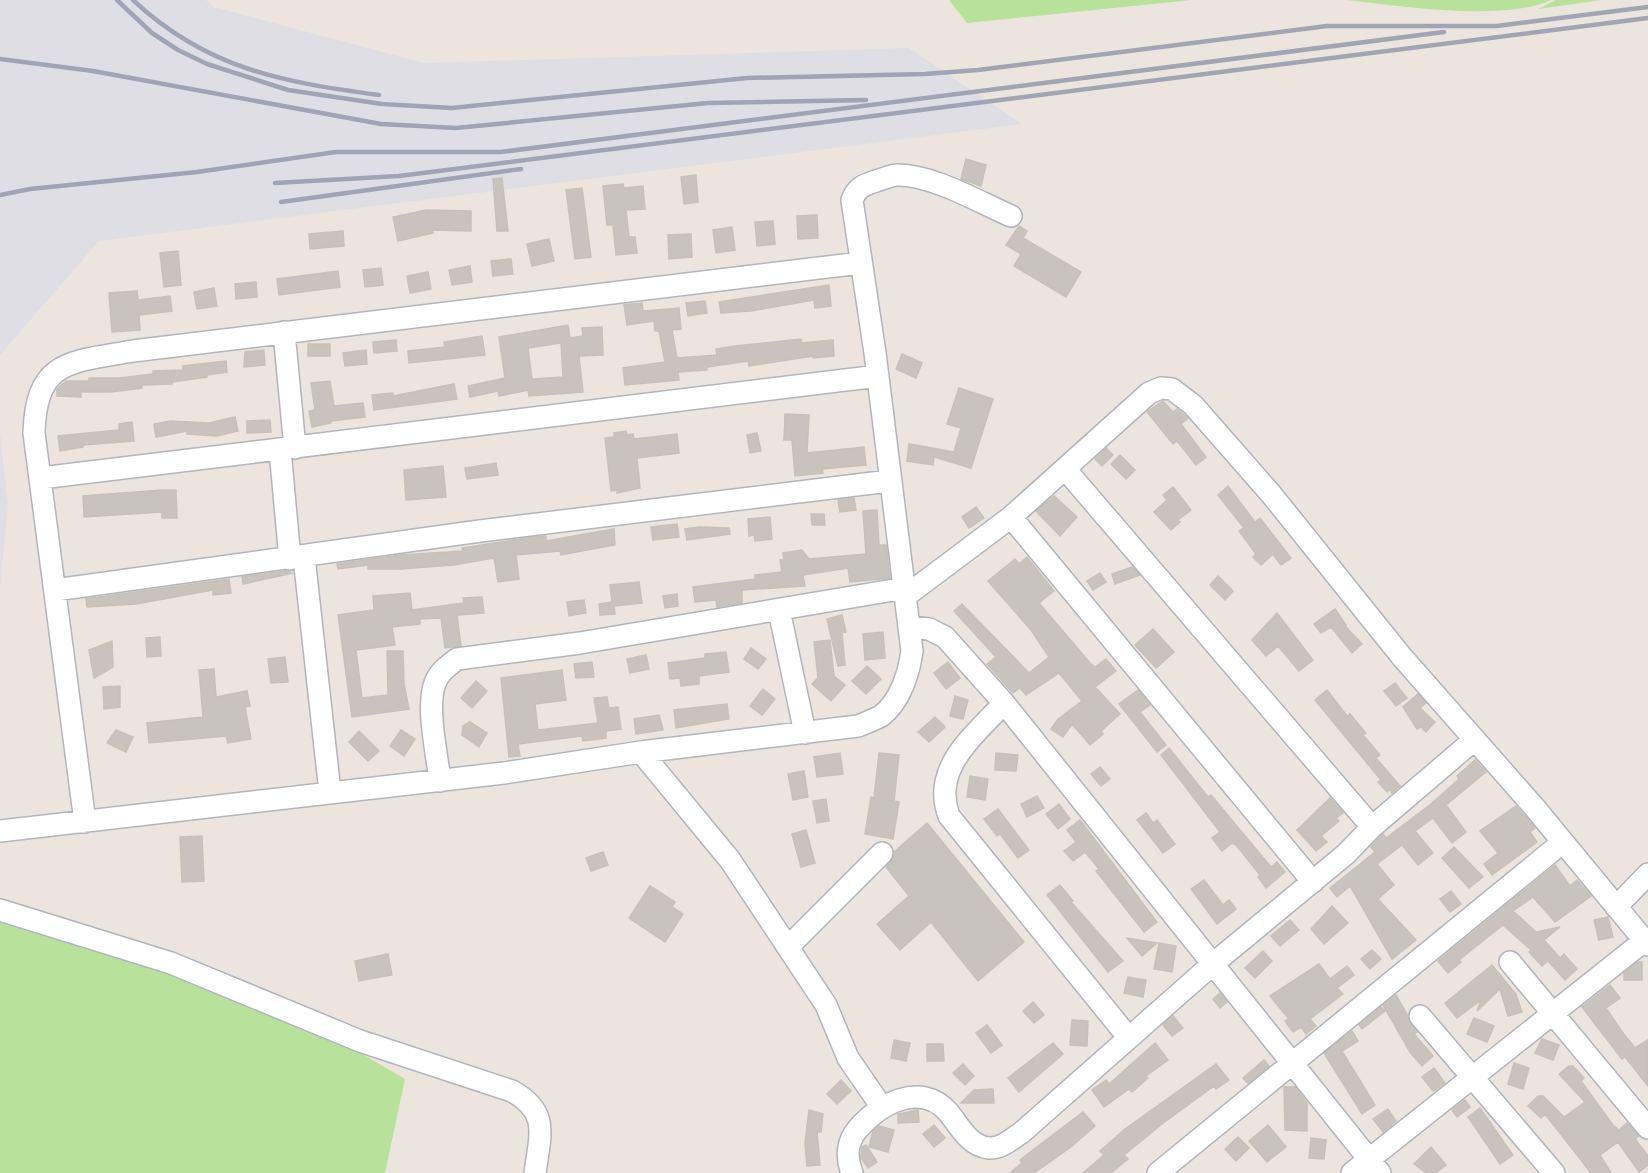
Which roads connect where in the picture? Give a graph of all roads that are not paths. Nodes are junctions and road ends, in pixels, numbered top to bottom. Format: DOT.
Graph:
graph roads {
  1 [pos="1011,216"];
  2 [pos="860,263"];
  3 [pos="284,332"];
  4 [pos="878,376"];
  5 [pos="287,449"];
  6 [pos="1066,470"];
  7 [pos="41,478"];
  8 [pos="889,481"];
  9 [pos="1011,517"];
  10 [pos="297,558"];
  11 [pos="55,590"];
  12 [pos="906,591"];
  13 [pos="779,610"];
  14 [pos="911,627"];
  15 [pos="1004,703"];
  16 [pos="805,733"];
  17 [pos="1474,740"];
  18 [pos="640,752"];
  19 [pos="440,780"];
  20 [pos="330,792"];
  21 [pos="85,822"];
  22 [pos="1372,827"];
  23 [pos="0,831"];
  24 [pos="1563,842"];
  25 [pos="882,853"];
  26 [pos="1648,874"];
  27 [pos="1313,882"];
  28 [pos="1616,907"];
  29 [pos="0,910"];
  30 [pos="1646,943"];
  31 [pos="788,947"];
  32 [pos="1510,962"];
  33 [pos="1214,963"];
  34 [pos="1553,1014"];
  35 [pos="1420,1016"];
  36 [pos="1128,1037"];
  37 [pos="1293,1061"];
  38 [pos="1474,1078"];
  39 [pos="881,1106"];
  40 [pos="1648,1128"];
  41 [pos="1375,1166"];
  42 [pos="535,1173"];
  43 [pos="852,1173"];
  44 [pos="1158,1173"];
  45 [pos="1352,1173"];
  46 [pos="1554,1173"];
  1 -- 2 [label="street"];
  2 -- 3 [label="street"];
  2 -- 4 [label="street"];
  3 -- 5 [label="street"];
  3 -- 7 [label="street"];
  4 -- 5 [label="street"];
  4 -- 8 [label="street"];
  5 -- 7 [label="street"];
  5 -- 10 [label="street"];
  6 -- 9 [label="street"];
  6 -- 17 [label="street"];
  6 -- 22 [label="street"];
  7 -- 11 [label="street"];
  8 -- 10 [label="street"];
  8 -- 12 [label="street"];
  9 -- 12 [label="street"];
  9 -- 27 [label="street"];
  10 -- 11 [label="street"];
  10 -- 20 [label="street"];
  11 -- 21 [label="street"];
  12 -- 13 [label="street"];
  12 -- 14 [label="street"];
  13 -- 16 [label="street"];
  13 -- 19 [label="street"];
  14 -- 15 [label="street"];
  14 -- 16 [label="street"];
  15 -- 33 [label="street"];
  15 -- 36 [label="street"];
  16 -- 18 [label="street"];
  17 -- 22 [label="street"];
  17 -- 24 [label="street"];
  18 -- 19 [label="street"];
  18 -- 31 [label="street"];
  19 -- 20 [label="street"];
  20 -- 21 [label="street"];
  21 -- 23 [label="street"];
  22 -- 27 [label="street"];
  24 -- 28 [label="street"];
  24 -- 37 [label="street"];
  25 -- 31 [label="street"];
  26 -- 28 [label="street"];
  27 -- 33 [label="street"];
  28 -- 30 [label="street"];
  29 -- 42 [label="street"];
  30 -- 34 [label="street"];
  31 -- 39 [label="street"];
  32 -- 34 [label="street"];
  33 -- 36 [label="street"];
  33 -- 37 [label="street"];
  34 -- 38 [label="street"];
  34 -- 40 [label="street"];
  35 -- 38 [label="street"];
  36 -- 39 [label="street"];
  37 -- 41 [label="street"];
  37 -- 44 [label="street"];
  38 -- 41 [label="street"];
  38 -- 46 [label="street"];
  39 -- 43 [label="street"];
  41 -- 45 [label="street"];
}
